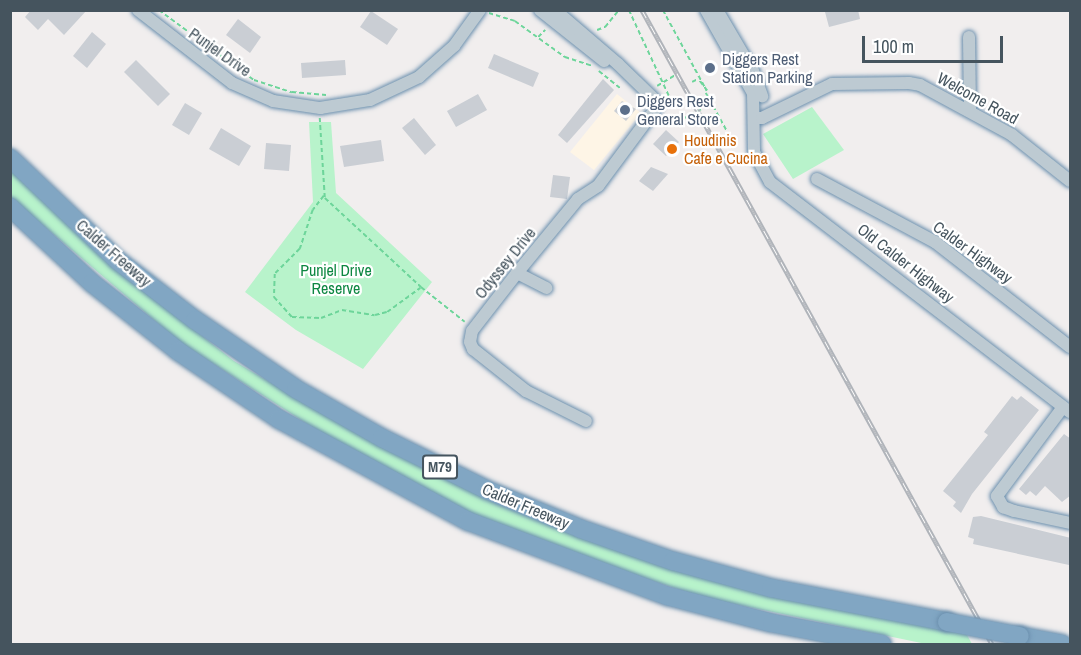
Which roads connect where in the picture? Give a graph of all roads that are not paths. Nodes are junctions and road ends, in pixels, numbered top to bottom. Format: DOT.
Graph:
graph roads {
  1 [pos="138,10"];
  2 [pos="540,10"];
  3 [pos="555,10"];
  4 [pos="706,10"];
  5 [pos="717,10"];
  6 [pos="482,13"];
  7 [pos="969,37"];
  8 [pos="652,92"];
  9 [pos="970,111"];
  10 [pos="757,120"];
  11 [pos="10,158"];
  12 [pos="817,179"];
  13 [pos="1071,181"];
  14 [pos="10,207"];
  15 [pos="806,208"];
  16 [pos="517,273"];
  17 [pos="546,288"];
  18 [pos="1071,347"];
  19 [pos="1067,410"];
  20 [pos="586,421"];
  21 [pos="1071,523"];
  22 [pos="882,645"];
  23 [pos="1062,645"];
  1 -- 6 [label="street, Punjel Drive"];
  2 -- 8 [label="street"];
  3 -- 8 [label="street"];
  4 -- 10 [label="street"];
  5 -- 10 [label="street"];
  7 -- 9 [label="street"];
  8 -- 16 [label="street, Odyssey Drive"];
  9 -- 10 [label="street, Welcome Road"];
  9 -- 13 [label="street, Welcome Road"];
  10 -- 15 [label="street"];
  10 -- 15 [label="street, Old Calder Highway"];
  11 -- 23 [label="highway, Calder Freeway / M79, bridge"];
  12 -- 18 [label="street, Calder Highway"];
  14 -- 22 [label="highway, M79"];
  15 -- 19 [label="street, Old Calder Highway"];
  16 -- 17 [label="street"];
  16 -- 20 [label="street, Odyssey Drive"];
  19 -- 21 [label="street"];
}
